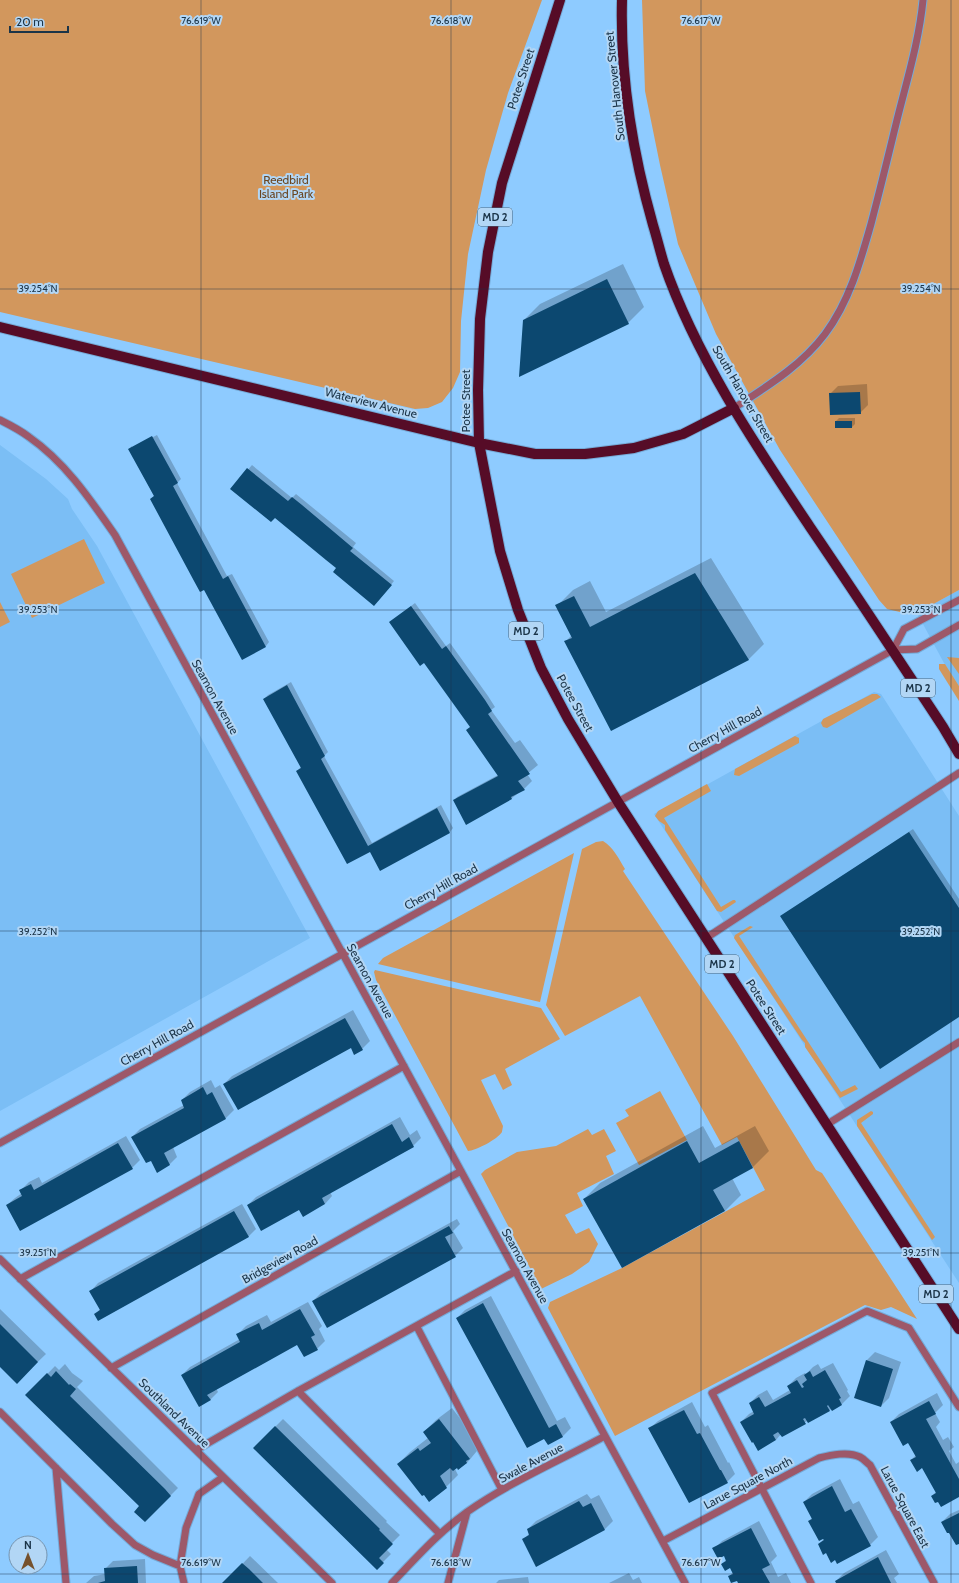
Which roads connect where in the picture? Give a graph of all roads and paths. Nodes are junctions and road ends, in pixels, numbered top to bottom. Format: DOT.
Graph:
graph roads {
  1 [pos="560,0"];
  2 [pos="622,0"];
  3 [pos="923,0"];
  4 [pos="0,327"];
  5 [pos="734,408"];
  6 [pos="0,420"];
  7 [pos="478,443"];
  8 [pos="959,600"];
  9 [pos="959,624"];
  10 [pos="893,650"];
  11 [pos="959,754"];
  12 [pos="959,773"];
  13 [pos="618,802"];
  14 [pos="706,938"];
  15 [pos="342,953"];
  16 [pos="959,1042"];
  17 [pos="404,1066"];
  18 [pos="826,1125"];
  19 [pos="0,1143"];
  20 [pos="460,1171"];
  21 [pos="0,1259"];
  22 [pos="516,1272"];
  23 [pos="20,1279"];
  24 [pos="417,1327"];
  25 [pos="959,1330"];
  26 [pos="111,1368"];
  27 [pos="298,1391"];
  28 [pos="959,1407"];
  29 [pos="0,1412"];
  30 [pos="605,1436"];
  31 [pos="196,1450"];
  32 [pos="846,1454"];
  33 [pos="56,1468"];
  34 [pos="223,1477"];
  35 [pos="761,1489"];
  36 [pos="502,1490"];
  37 [pos="467,1512"];
  38 [pos="440,1534"];
  39 [pos="663,1541"];
  40 [pos="180,1566"];
  41 [pos="66,1583"];
  42 [pos="184,1583"];
  43 [pos="332,1583"];
  44 [pos="392,1583"];
  45 [pos="448,1583"];
  46 [pos="686,1583"];
  47 [pos="811,1583"];
  48 [pos="934,1583"];
  1 -- 7 [label="main road, Potee Street / MD 2"];
  2 -- 5 [label="main road, South Hanover Street / MD 2"];
  3 -- 5 [label="street"];
  4 -- 7 [label="main road, Waterview Avenue"];
  5 -- 7 [label="main road, Waterview Avenue"];
  5 -- 10 [label="main road, South Hanover Street / MD 2"];
  6 -- 15 [label="street, Seamon Avenue"];
  7 -- 13 [label="main road, Potee Street / MD 2"];
  8 -- 10 [label="street"];
  9 -- 10 [label="street"];
  10 -- 11 [label="main road, South Hanover Street / MD 2"];
  10 -- 13 [label="street, Cherry Hill Road"];
  12 -- 14 [label="street"];
  13 -- 14 [label="main road, Potee Street / MD 2"];
  13 -- 15 [label="street, Cherry Hill Road"];
  14 -- 18 [label="main road, Potee Street / MD 2"];
  15 -- 17 [label="street, Seamon Avenue"];
  15 -- 19 [label="street, Cherry Hill Road"];
  16 -- 18 [label="street"];
  17 -- 20 [label="street, Seamon Avenue"];
  17 -- 23 [label="street"];
  18 -- 25 [label="main road, Potee Street / MD 2"];
  20 -- 22 [label="street, Seamon Avenue"];
  20 -- 26 [label="street, Bridgeview Road"];
  21 -- 23 [label="street, Southland Avenue"];
  22 -- 24 [label="street"];
  22 -- 30 [label="street, Seamon Avenue"];
  23 -- 26 [label="street, Southland Avenue"];
  24 -- 27 [label="street"];
  24 -- 36 [label="street"];
  26 -- 31 [label="street, Southland Avenue"];
  27 -- 31 [label="street"];
  27 -- 38 [label="street"];
  28 -- 35 [label="street"];
  29 -- 33 [label="street"];
  30 -- 36 [label="street, Swale Avenue"];
  30 -- 39 [label="street, Seamon Avenue"];
  31 -- 34 [label="street, Southland Avenue"];
  32 -- 35 [label="street, Larue Square North"];
  32 -- 48 [label="street, Larue Square East"];
  33 -- 40 [label="street"];
  33 -- 41 [label="street"];
  34 -- 40 [label="street"];
  34 -- 43 [label="street, Southland Avenue"];
  35 -- 39 [label="street, Larue Square North"];
  35 -- 47 [label="street"];
  36 -- 37 [label="street, Swale Avenue"];
  37 -- 38 [label="street, Swale Avenue"];
  37 -- 45 [label="street"];
  38 -- 44 [label="street, Swale Avenue"];
  39 -- 46 [label="street, Seamon Avenue"];
  40 -- 42 [label="street"];
}
